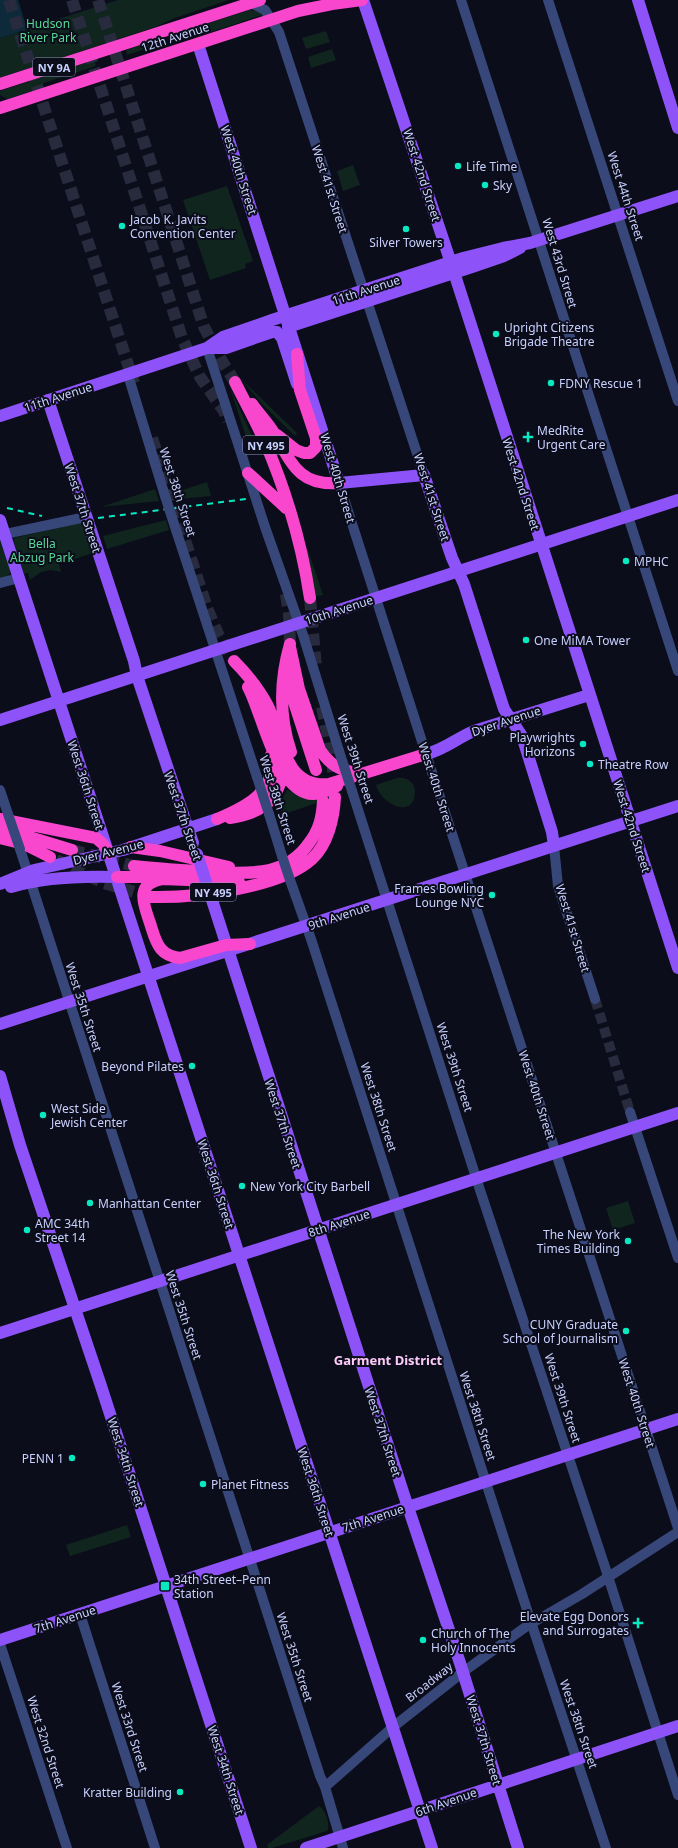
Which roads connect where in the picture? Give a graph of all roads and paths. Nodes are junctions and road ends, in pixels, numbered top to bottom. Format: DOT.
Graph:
graph roads {
  1 [pos="362,0"];
  2 [pos="461,0"];
  3 [pos="548,0"];
  4 [pos="638,0"];
  5 [pos="256,2"];
  6 [pos="272,20"];
  7 [pos="198,44"];
  8 [pos="0,84"];
  9 [pos="0,108"];
  10 [pos="678,128"];
  11 [pos="678,196"];
  12 [pos="618,215"];
  13 [pos="534,242"];
  14 [pos="452,268"];
  15 [pos="366,297"];
  16 [pos="284,326"];
  17 [pos="207,348"];
  18 [pos="297,354"];
  19 [pos="128,374"];
  20 [pos="300,390"];
  21 [pos="48,400"];
  22 [pos="678,401"];
  23 [pos="0,416"];
  24 [pos="274,432"];
  25 [pos="248,473"];
  26 [pos="424,475"];
  27 [pos="340,483"];
  28 [pos="678,500"];
  29 [pos="290,512"];
  30 [pos="628,516"];
  31 [pos="86,517"];
  32 [pos="0,520"];
  33 [pos="2,534"];
  34 [pos="540,545"];
  35 [pos="458,572"];
  36 [pos="19,578"];
  37 [pos="0,583"];
  38 [pos="310,598"];
  39 [pos="376,598"];
  40 [pos="299,623"];
  41 [pos="290,644"];
  42 [pos="215,650"];
  43 [pos="678,672"];
  44 [pos="137,676"];
  45 [pos="589,695"];
  46 [pos="59,701"];
  47 [pos="510,719"];
  48 [pos="0,720"];
  49 [pos="268,740"];
  50 [pos="426,754"];
  51 [pos="316,770"];
  52 [pos="282,773"];
  53 [pos="366,773"];
  54 [pos="352,777"];
  55 [pos="0,790"];
  56 [pos="335,797"];
  57 [pos="323,801"];
  58 [pos="678,806"];
  59 [pos="4,817"];
  60 [pos="217,819"];
  61 [pos="630,821"];
  62 [pos="320,824"];
  63 [pos="0,828"];
  64 [pos="0,838"];
  65 [pos="554,846"];
  66 [pos="131,847"];
  67 [pos="72,850"];
  68 [pos="109,853"];
  69 [pos="50,857"];
  70 [pos="303,865"];
  71 [pos="134,866"];
  72 [pos="248,872"];
  73 [pos="466,874"];
  74 [pos="29,877"];
  75 [pos="117,877"];
  76 [pos="162,879"];
  77 [pos="273,879"];
  78 [pos="0,884"];
  79 [pos="0,889"];
  80 [pos="152,897"];
  81 [pos="387,901"];
  82 [pos="306,927"];
  83 [pos="250,944"];
  84 [pos="227,948"];
  85 [pos="678,968"];
  86 [pos="149,976"];
  87 [pos="595,999"];
  88 [pos="69,1001"];
  89 [pos="0,1024"];
  90 [pos="0,1076"];
  91 [pos="630,1112"];
  92 [pos="678,1113"];
  93 [pos="635,1127"];
  94 [pos="556,1152"];
  95 [pos="477,1178"];
  96 [pos="396,1204"];
  97 [pos="318,1230"];
  98 [pos="239,1256"];
  99 [pos="678,1258"];
  100 [pos="160,1282"];
  101 [pos="75,1309"];
  102 [pos="0,1334"];
  103 [pos="678,1419"];
  104 [pos="646,1429"];
  105 [pos="569,1455"];
  106 [pos="486,1482"];
  107 [pos="408,1507"];
  108 [pos="678,1528"];
  109 [pos="330,1532"];
  110 [pos="250,1559"];
  111 [pos="609,1577"];
  112 [pos="166,1586"];
  113 [pos="80,1614"];
  114 [pos="532,1624"];
  115 [pos="0,1640"];
  116 [pos="0,1644"];
  117 [pos="463,1672"];
  118 [pos="678,1726"];
  119 [pos="393,1727"];
  120 [pos="658,1733"];
  121 [pos="577,1758"];
  122 [pos="498,1784"];
  123 [pos="325,1787"];
  124 [pos="678,1795"];
  125 [pos="420,1811"];
  126 [pos="342,1842"];
  127 [pos="67,1848"];
  128 [pos="155,1848"];
  129 [pos="251,1848"];
  130 [pos="306,1848"];
  131 [pos="432,1848"];
  132 [pos="518,1848"];
  133 [pos="606,1848"];
  1 -- 6 [label="highway, 12th Avenue / NY 9A"];
  1 -- 14 [label="main road, West 42nd Street"];
  2 -- 13 [label="street, West 43rd Street"];
  3 -- 12 [label="street, West 44th Street"];
  4 -- 10 [label="main road"];
  5 -- 6 [label="street, West 41st Street"];
  5 -- 8 [label="highway, 12th Avenue / NY 9A"];
  6 -- 7 [label="highway, 12th Avenue / NY 9A"];
  6 -- 15 [label="street, West 41st Street"];
  7 -- 9 [label="highway, 12th Avenue / NY 9A"];
  7 -- 16 [label="main road, West 40th Street"];
  11 -- 12 [label="main road, 11th Avenue"];
  12 -- 13 [label="main road, 11th Avenue"];
  12 -- 22 [label="street, West 44th Street"];
  13 -- 14 [label="main road, 11th Avenue"];
  13 -- 30 [label="street, West 43rd Street"];
  14 -- 15 [label="main road, 11th Avenue"];
  14 -- 34 [label="main road, West 42nd Street"];
  15 -- 16 [label="main road, 11th Avenue"];
  15 -- 26 [label="street, West 41st Street"];
  16 -- 17 [label="main road, 11th Avenue"];
  16 -- 17 [label="main road, 11th Avenue"];
  16 -- 18 [label="main road, West 40th Street"];
  16 -- 20 [label="main road, West 40th Street"];
  17 -- 19 [label="main road, 11th Avenue"];
  17 -- 25 [label="street, West 39th Street"];
  18 -- 20 [label="highway"];
  18 -- 27 [label="main road, West 40th Street"];
  19 -- 21 [label="main road, 11th Avenue"];
  19 -- 42 [label="street, West 38th Street, bridge"];
  20 -- 24 [label="highway"];
  21 -- 23 [label="main road, 11th Avenue"];
  21 -- 31 [label="main road, West 37th Street"];
  24 -- 27 [label="highway"];
  24 -- 29 [label="highway, NY 495"];
  25 -- 29 [label="highway"];
  25 -- 40 [label="street, West 39th Street"];
  26 -- 27 [label="main road"];
  26 -- 35 [label="main road, West 41st Street"];
  27 -- 39 [label="street, West 40th Street"];
  28 -- 30 [label="main road, 10th Avenue"];
  29 -- 38 [label="highway, NY 495"];
  30 -- 34 [label="main road, 10th Avenue"];
  30 -- 43 [label="street, West 43rd Street"];
  31 -- 33 [label="street"];
  31 -- 44 [label="main road, West 37th Street"];
  32 -- 33 [label="main road, West 36th Street"];
  33 -- 36 [label="main road, West 36th Street"];
  34 -- 35 [label="main road, 10th Avenue"];
  34 -- 45 [label="main road, West 42nd Street"];
  35 -- 39 [label="main road, 10th Avenue"];
  35 -- 47 [label="main road, West 41st Street"];
  36 -- 37 [label="street"];
  36 -- 46 [label="main road, West 36th Street"];
  39 -- 40 [label="main road, 10th Avenue"];
  39 -- 50 [label="street, West 40th Street"];
  40 -- 42 [label="main road, 10th Avenue"];
  40 -- 81 [label="street, West 39th Street, bridge"];
  41 -- 51 [label="highway"];
  41 -- 53 [label="highway"];
  41 -- 54 [label="highway"];
  42 -- 44 [label="main road, 10th Avenue"];
  42 -- 82 [label="street, West 38th Street, bridge"];
  44 -- 46 [label="main road, 10th Avenue"];
  44 -- 84 [label="main road, West 37th Street, bridge"];
  45 -- 47 [label="main road, Dyer Avenue"];
  45 -- 61 [label="main road, West 42nd Street"];
  46 -- 48 [label="main road, 10th Avenue"];
  46 -- 68 [label="main road, West 36th Street"];
  47 -- 50 [label="main road, Dyer Avenue"];
  47 -- 65 [label="main road, West 41st Street"];
  49 -- 52 [label="highway"];
  49 -- 54 [label="highway"];
  49 -- 60 [label="highway"];
  50 -- 53 [label="highway"];
  50 -- 73 [label="street, West 40th Street"];
  52 -- 54 [label="highway"];
  52 -- 60 [label="highway"];
  53 -- 54 [label="highway"];
  55 -- 59 [label="street, West 35th Street"];
  56 -- 70 [label="highway, NY 495"];
  57 -- 62 [label="highway, NY 495"];
  58 -- 61 [label="main road, 9th Avenue"];
  59 -- 68 [label="highway"];
  59 -- 74 [label="street, West 35th Street, bridge"];
  60 -- 66 [label="main road, Dyer Avenue"];
  61 -- 65 [label="main road, 9th Avenue"];
  61 -- 85 [label="main road, West 42nd Street"];
  62 -- 70 [label="highway"];
  62 -- 72 [label="highway, NY 495"];
  63 -- 67 [label="highway"];
  64 -- 69 [label="highway"];
  65 -- 73 [label="main road, 9th Avenue"];
  65 -- 87 [label="street, West 41st Street"];
  66 -- 68 [label="main road, Dyer Avenue"];
  66 -- 72 [label="highway"];
  68 -- 74 [label="main road, Dyer Avenue"];
  68 -- 75 [label="main road, West 36th Street"];
  70 -- 77 [label="highway, NY 495"];
  71 -- 72 [label="highway, NY 495"];
  73 -- 81 [label="main road, 9th Avenue"];
  73 -- 94 [label="street, West 40th Street"];
  74 -- 75 [label="main road, Dyer Avenue"];
  74 -- 78 [label="main road, Dyer Avenue"];
  74 -- 79 [label="main road, Dyer Avenue"];
  74 -- 88 [label="street, West 35th Street"];
  75 -- 76 [label="highway"];
  75 -- 86 [label="main road, West 36th Street"];
  76 -- 77 [label="highway"];
  76 -- 84 [label="highway"];
  77 -- 80 [label="highway, NY 495"];
  81 -- 82 [label="main road, 9th Avenue"];
  81 -- 95 [label="street, West 39th Street"];
  82 -- 83 [label="main road, 9th Avenue"];
  82 -- 96 [label="street, West 38th Street"];
  83 -- 84 [label="highway"];
  84 -- 86 [label="main road"];
  84 -- 97 [label="main road, West 37th Street"];
  86 -- 88 [label="main road"];
  86 -- 98 [label="main road, West 36th Street"];
  88 -- 89 [label="main road"];
  88 -- 100 [label="street, West 35th Street"];
  90 -- 101 [label="main road, West 34th Street"];
  91 -- 93 [label="street"];
  92 -- 93 [label="main road, 8th Avenue"];
  93 -- 94 [label="main road, 8th Avenue"];
  93 -- 99 [label="street"];
  94 -- 95 [label="main road, 8th Avenue"];
  94 -- 104 [label="street, West 40th Street"];
  95 -- 96 [label="main road, 8th Avenue"];
  95 -- 105 [label="street, West 39th Street"];
  96 -- 97 [label="main road, 8th Avenue"];
  96 -- 106 [label="street, West 38th Street"];
  97 -- 98 [label="main road, 8th Avenue"];
  97 -- 107 [label="main road, West 37th Street"];
  98 -- 100 [label="main road, 8th Avenue"];
  98 -- 109 [label="main road, West 36th Street"];
  100 -- 101 [label="main road, 8th Avenue"];
  100 -- 110 [label="street, West 35th Street"];
  101 -- 102 [label="main road, 8th Avenue"];
  101 -- 112 [label="main road, West 34th Street"];
  103 -- 104 [label="main road, 7th Avenue"];
  104 -- 105 [label="main road, 7th Avenue"];
  104 -- 108 [label="street, West 40th Street"];
  105 -- 106 [label="main road, 7th Avenue"];
  105 -- 111 [label="street, West 39th Street"];
  106 -- 107 [label="main road, 7th Avenue"];
  106 -- 114 [label="street, West 38th Street"];
  107 -- 109 [label="main road, 7th Avenue"];
  107 -- 117 [label="main road, West 37th Street"];
  108 -- 111 [label="street, Broadway"];
  109 -- 110 [label="main road, 7th Avenue"];
  109 -- 119 [label="main road, West 36th Street"];
  110 -- 112 [label="main road, 7th Avenue"];
  110 -- 123 [label="street, West 35th Street"];
  111 -- 114 [label="street, Broadway"];
  111 -- 120 [label="street, West 39th Street"];
  112 -- 113 [label="main road, 7th Avenue"];
  112 -- 129 [label="main road, West 34th Street"];
  113 -- 115 [label="main road, 7th Avenue"];
  113 -- 128 [label="street, West 33rd Street"];
  114 -- 117 [label="street, Broadway"];
  114 -- 121 [label="street, West 38th Street"];
  116 -- 127 [label="street, West 32nd Street"];
  117 -- 119 [label="street, Broadway"];
  117 -- 122 [label="main road, West 37th Street"];
  118 -- 120 [label="main road, 6th Avenue"];
  119 -- 123 [label="street, Broadway"];
  119 -- 125 [label="main road, West 36th Street"];
  120 -- 121 [label="main road, 6th Avenue"];
  120 -- 124 [label="street, West 39th Street"];
  121 -- 122 [label="main road, 6th Avenue"];
  121 -- 133 [label="street, West 38th Street"];
  122 -- 125 [label="main road, 6th Avenue"];
  122 -- 132 [label="main road, West 37th Street"];
  123 -- 126 [label="street, West 35th Street"];
  125 -- 126 [label="main road, 6th Avenue"];
  125 -- 131 [label="main road, West 36th Street"];
  126 -- 130 [label="main road, 6th Avenue"];
}
